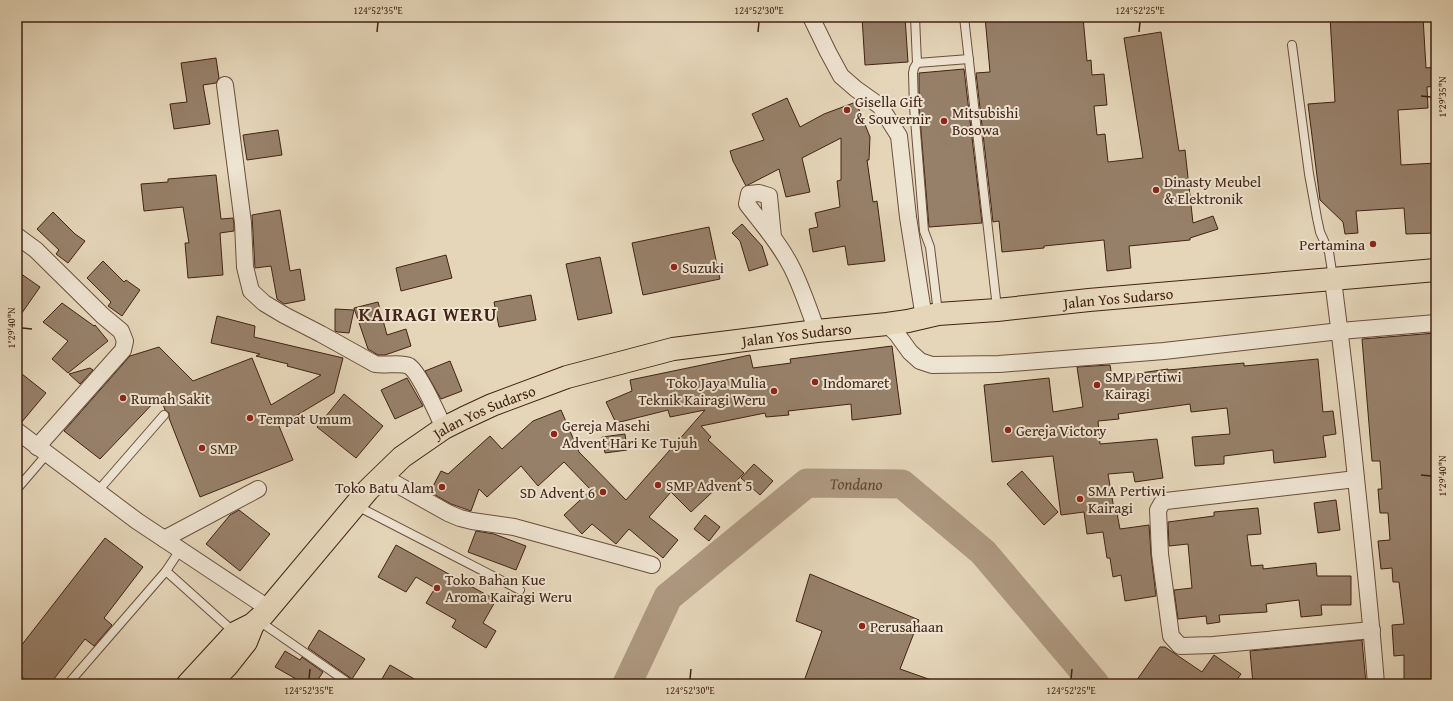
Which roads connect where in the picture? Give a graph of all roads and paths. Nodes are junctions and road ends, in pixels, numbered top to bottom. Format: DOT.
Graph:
graph roads {
  1 [pos="811,17"];
  2 [pos="915,17"];
  3 [pos="964,17"];
  4 [pos="1292,45"];
  5 [pos="969,59"];
  6 [pos="917,63"];
  7 [pos="225,85"];
  8 [pos="17,236"];
  9 [pos="774,238"];
  10 [pos="1436,270"];
  11 [pos="1333,280"];
  12 [pos="997,310"];
  13 [pos="931,316"];
  14 [pos="1436,323"];
  15 [pos="887,324"];
  16 [pos="816,331"];
  17 [pos="1340,331"];
  18 [pos="164,415"];
  19 [pos="444,428"];
  20 [pos="17,431"];
  21 [pos="42,450"];
  22 [pos="382,476"];
  23 [pos="1356,479"];
  24 [pos="17,489"];
  25 [pos="258,489"];
  26 [pos="97,492"];
  27 [pos="355,505"];
  28 [pos="164,539"];
  29 [pos="180,550"];
  30 [pos="652,565"];
  31 [pos="166,571"];
  32 [pos="520,590"];
  33 [pos="253,621"];
  34 [pos="1372,630"];
  35 [pos="68,684"];
  36 [pos="188,684"];
  37 [pos="209,684"];
  38 [pos="350,684"];
  39 [pos="1376,684"];
  1 -- 13 [label="street"];
  2 -- 6 [label="lane"];
  3 -- 5 [label="lane"];
  4 -- 11 [label="lane"];
  5 -- 6 [label="lane"];
  5 -- 12 [label="lane"];
  6 -- 13 [label="lane"];
  7 -- 19 [label="street"];
  8 -- 21 [label="street"];
  9 -- 16 [label="street"];
  10 -- 11 [label="highway, Jalan Yos Sudarso"];
  11 -- 12 [label="highway, Jalan Yos Sudarso"];
  11 -- 17 [label="street"];
  12 -- 13 [label="highway, Jalan Yos Sudarso"];
  13 -- 15 [label="highway, Jalan Yos Sudarso"];
  14 -- 17 [label="street"];
  15 -- 16 [label="highway, Jalan Yos Sudarso"];
  15 -- 17 [label="street"];
  16 -- 19 [label="highway, Jalan Yos Sudarso"];
  17 -- 23 [label="street"];
  18 -- 26 [label="lane"];
  19 -- 22 [label="highway, Jalan Yos Sudarso"];
  20 -- 21 [label="street"];
  21 -- 24 [label="lane"];
  21 -- 26 [label="street"];
  22 -- 27 [label="highway, Jalan Yos Sudarso"];
  22 -- 30 [label="street"];
  23 -- 34 [label="street"];
  23 -- 34 [label="street"];
  25 -- 28 [label="street"];
  26 -- 28 [label="street"];
  27 -- 32 [label="lane"];
  27 -- 33 [label="highway, Jalan Yos Sudarso"];
  28 -- 29 [label="street"];
  29 -- 31 [label="lane"];
  29 -- 33 [label="street"];
  31 -- 33 [label="lane"];
  31 -- 35 [label="lane"];
  33 -- 36 [label="highway, Jalan Yos Sudarso"];
  33 -- 37 [label="highway"];
  33 -- 38 [label="lane"];
  34 -- 39 [label="street"];
}
